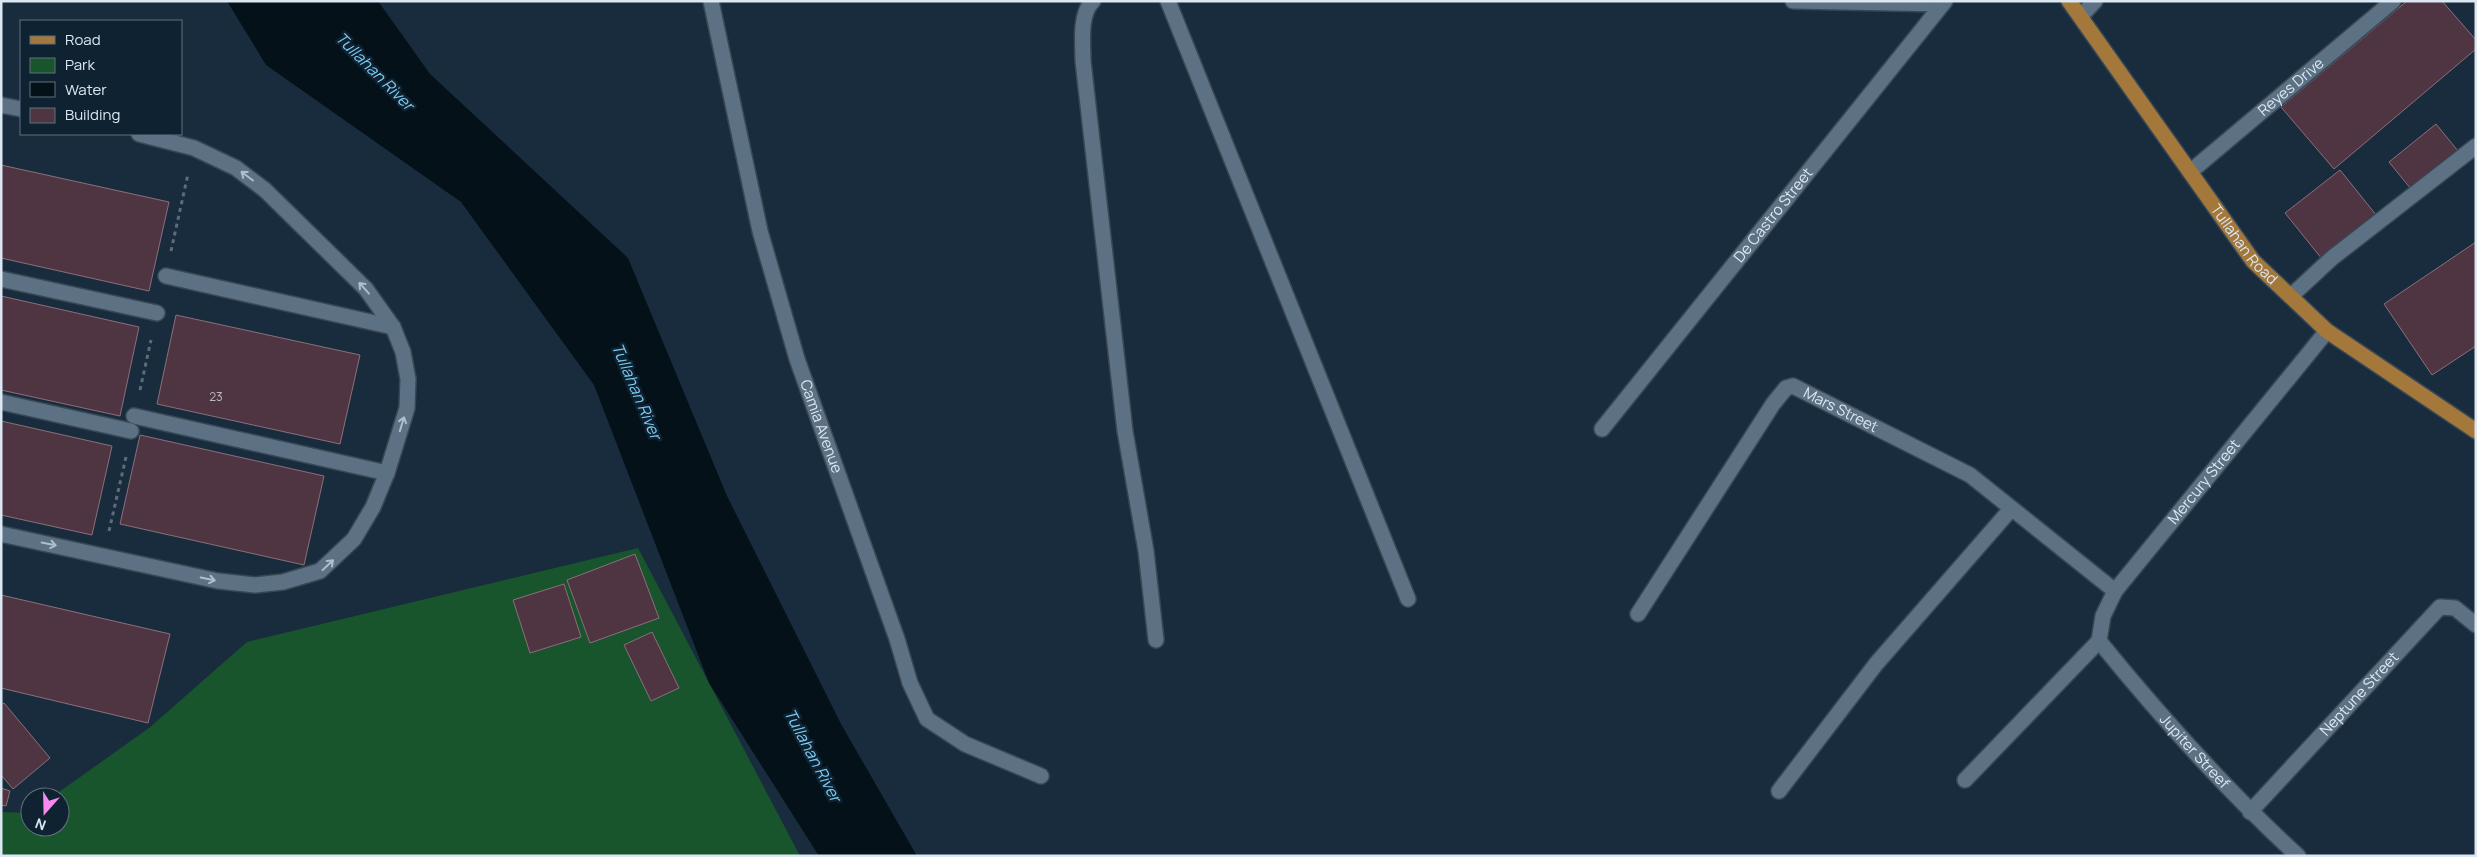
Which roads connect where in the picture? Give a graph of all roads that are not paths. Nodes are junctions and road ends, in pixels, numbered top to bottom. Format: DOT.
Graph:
graph roads {
  1 [pos="711,1"];
  2 [pos="1093,1"];
  3 [pos="1168,1"];
  4 [pos="1793,1"];
  5 [pos="2069,1"];
  6 [pos="2095,1"];
  7 [pos="2393,1"];
  8 [pos="1943,3"];
  9 [pos="2081,16"];
  10 [pos="1,105"];
  11 [pos="20,109"];
  12 [pos="143,135"];
  13 [pos="2476,146"];
  14 [pos="2190,172"];
  15 [pos="166,276"];
  16 [pos="1,279"];
  17 [pos="2291,296"];
  18 [pos="157,314"];
  19 [pos="393,327"];
  20 [pos="2327,332"];
  21 [pos="1,402"];
  22 [pos="1602,429"];
  23 [pos="2476,431"];
  24 [pos="387,472"];
  25 [pos="2011,509"];
  26 [pos="1,534"];
  27 [pos="2115,592"];
  28 [pos="1408,599"];
  29 [pos="1638,614"];
  30 [pos="2476,625"];
  31 [pos="1156,640"];
  32 [pos="2099,641"];
  33 [pos="1041,776"];
  34 [pos="1965,780"];
  35 [pos="1779,791"];
  36 [pos="2250,812"];
  37 [pos="2298,856"];
  1 -- 33 [label="street, Camia Avenue"];
  2 -- 31 [label="street"];
  3 -- 28 [label="street"];
  4 -- 8 [label="street"];
  5 -- 9 [label="main road, Tullahan Road"];
  6 -- 9 [label="street"];
  7 -- 14 [label="street, Reyes Drive"];
  8 -- 22 [label="street, De Castro Street"];
  9 -- 14 [label="main road, Tullahan Road"];
  10 -- 11 [label="street"];
  19 -- 12 [label="street, one-way"];
  13 -- 17 [label="street"];
  14 -- 17 [label="main road, Tullahan Road"];
  15 -- 19 [label="street"];
  16 -- 18 [label="street"];
  17 -- 20 [label="main road, Tullahan Road"];
  24 -- 19 [label="street, one-way"];
  20 -- 23 [label="main road, Tullahan Road"];
  20 -- 27 [label="street, Mercury Street"];
  21 -- 24 [label="street"];
  26 -- 24 [label="street, one-way"];
  25 -- 27 [label="street, Mars Street"];
  25 -- 29 [label="street, Mars Street"];
  25 -- 35 [label="street"];
  27 -- 32 [label="street, Mercury Street"];
  30 -- 36 [label="street, Neptune Street"];
  32 -- 34 [label="street"];
  32 -- 36 [label="street, Jupiter Streef"];
  36 -- 37 [label="street, Jupiter Streef"];
}
